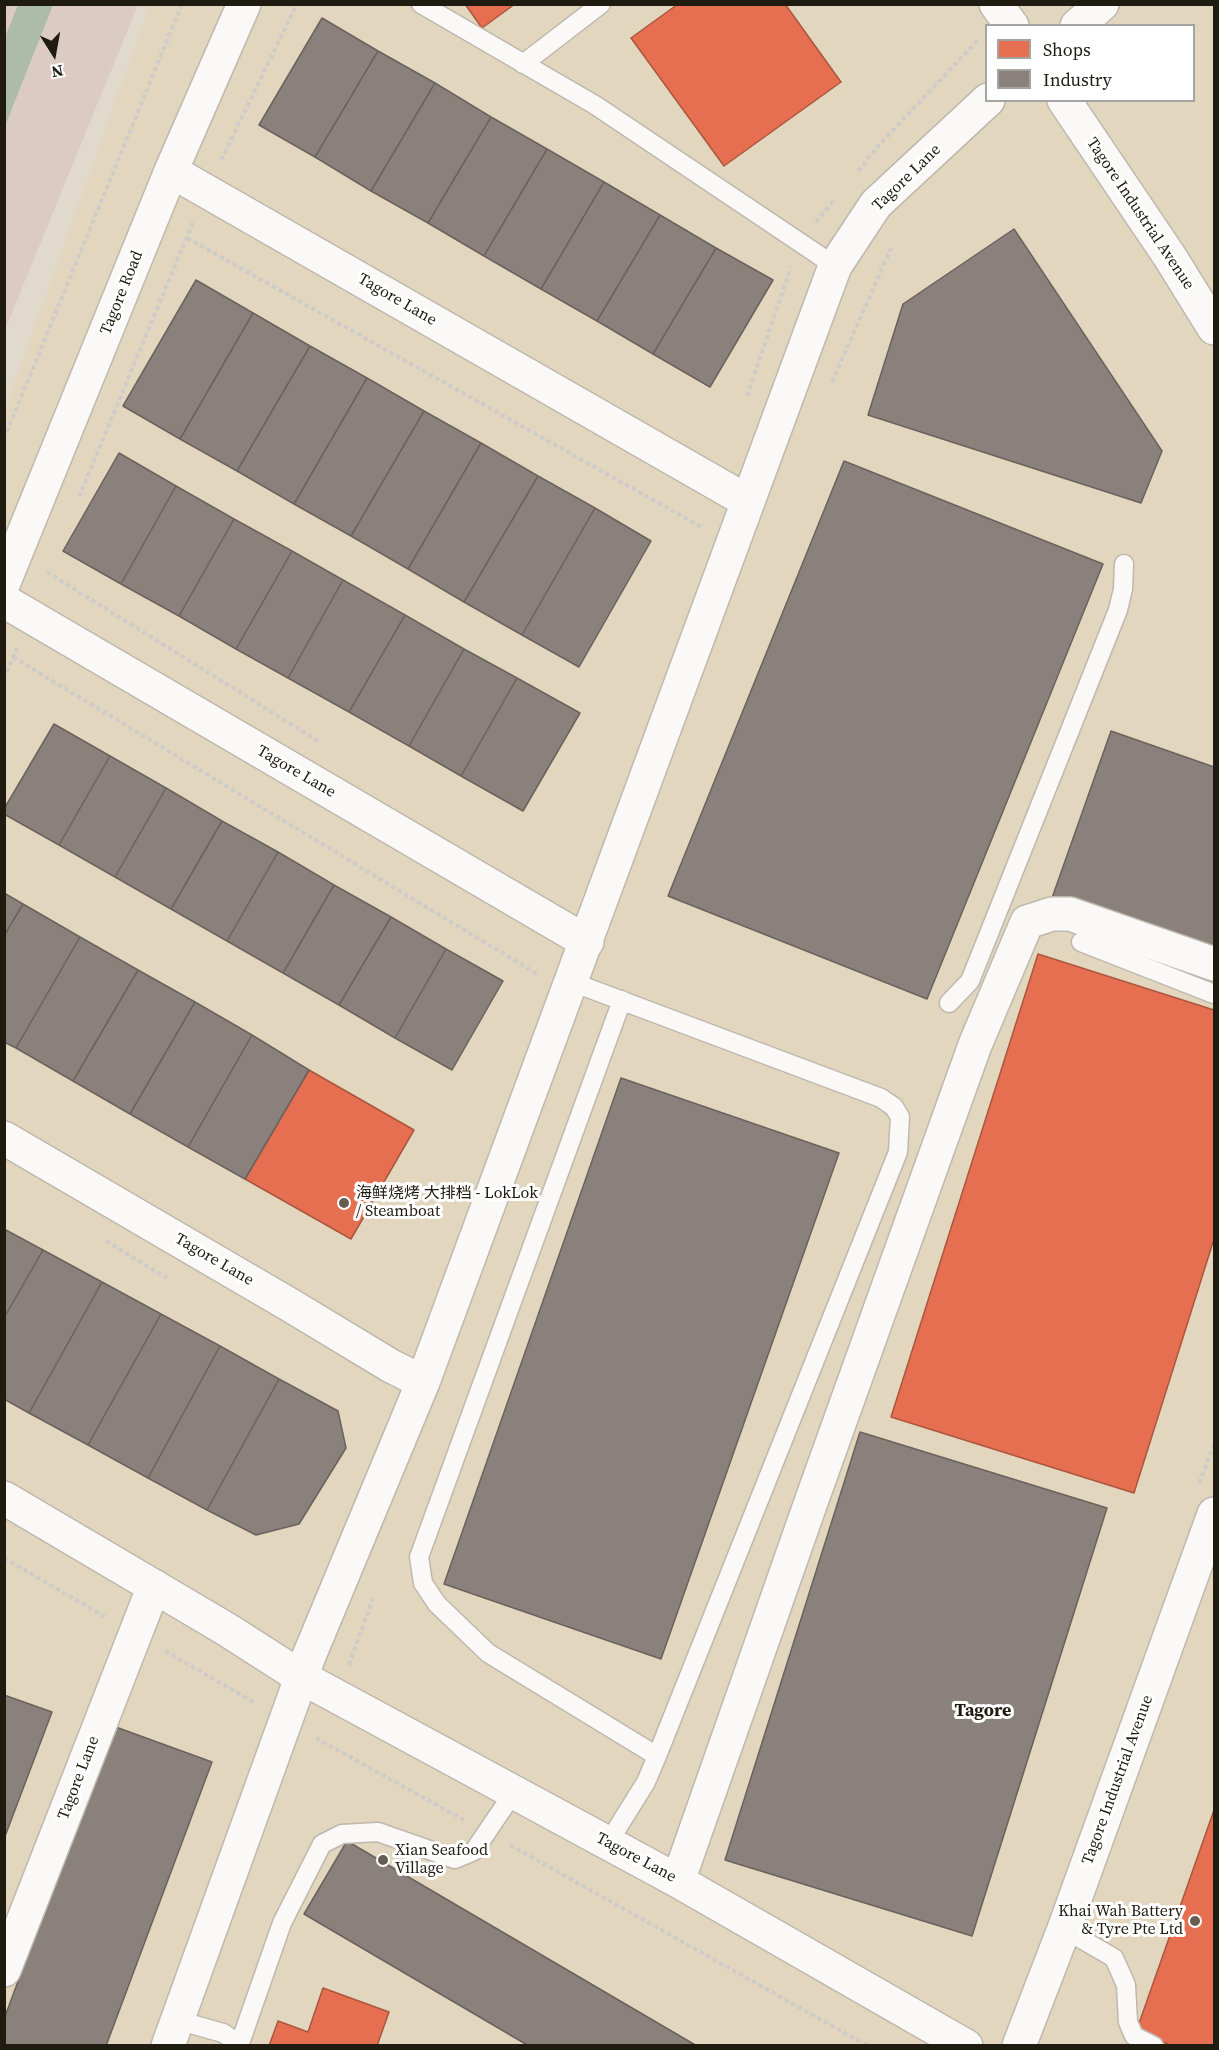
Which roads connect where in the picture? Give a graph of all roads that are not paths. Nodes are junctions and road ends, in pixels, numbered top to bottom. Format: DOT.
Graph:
graph roads {
  1 [pos="244,4"];
  2 [pos="421,4"];
  3 [pos="601,4"];
  4 [pos="996,4"];
  5 [pos="1102,4"];
  6 [pos="1011,24"];
  7 [pos="1079,24"];
  8 [pos="523,64"];
  9 [pos="986,102"];
  10 [pos="1065,102"];
  11 [pos="171,171"];
  12 [pos="836,266"];
  13 [pos="1215,328"];
  14 [pos="747,501"];
  15 [pos="1124,564"];
  16 [pos="4,582"];
  17 [pos="17,608"];
  18 [pos="587,942"];
  19 [pos="1081,942"];
  20 [pos="1215,964"];
  21 [pos="559,981"];
  22 [pos="1215,994"];
  23 [pos="622,1000"];
  24 [pos="949,1003"];
  25 [pos="4,1138"];
  26 [pos="423,1382"];
  27 [pos="4,1497"];
  28 [pos="1215,1514"];
  29 [pos="154,1586"];
  30 [pos="301,1677"];
  31 [pos="657,1756"];
  32 [pos="514,1792"];
  33 [pos="608,1843"];
  34 [pos="678,1881"];
  35 [pos="1064,1929"];
  36 [pos="4,1970"];
  37 [pos="173,2033"];
  38 [pos="239,2045"];
  39 [pos="966,2046"];
  40 [pos="1019,2046"];
  41 [pos="1155,2046"];
  1 -- 11 [label="street, Tagore Road"];
  2 -- 8 [label="lane"];
  3 -- 8 [label="lane"];
  4 -- 6 [label="street"];
  5 -- 7 [label="street"];
  8 -- 12 [label="lane"];
  9 -- 12 [label="street, Tagore Lane"];
  10 -- 13 [label="street, Tagore Industrial Avenue"];
  11 -- 14 [label="street, Tagore Lane"];
  11 -- 16 [label="street, Tagore Road"];
  12 -- 14 [label="street, Tagore Lane"];
  14 -- 18 [label="street, Tagore Lane"];
  15 -- 24 [label="lane"];
  17 -- 18 [label="street, Tagore Lane"];
  18 -- 21 [label="street, Tagore Lane"];
  19 -- 22 [label="lane"];
  20 -- 34 [label="street"];
  21 -- 23 [label="lane"];
  21 -- 26 [label="street, Tagore Lane"];
  23 -- 31 [label="lane"];
  23 -- 31 [label="lane"];
  25 -- 26 [label="street, Tagore Lane"];
  26 -- 30 [label="street, Tagore Lane"];
  27 -- 29 [label="street, Tagore Lane"];
  28 -- 35 [label="street, Tagore Industrial Avenue"];
  29 -- 30 [label="street, Tagore Lane"];
  29 -- 36 [label="street, Tagore Lane"];
  30 -- 32 [label="street, Tagore Lane"];
  30 -- 37 [label="street, Tagore Lane"];
  31 -- 33 [label="lane"];
  32 -- 33 [label="street, Tagore Lane"];
  32 -- 38 [label="lane"];
  33 -- 34 [label="street, Tagore Lane"];
  34 -- 39 [label="street, Tagore Lane"];
  35 -- 40 [label="street, Tagore Industrial Avenue"];
  35 -- 41 [label="lane"];
  37 -- 38 [label="lane"];
}
